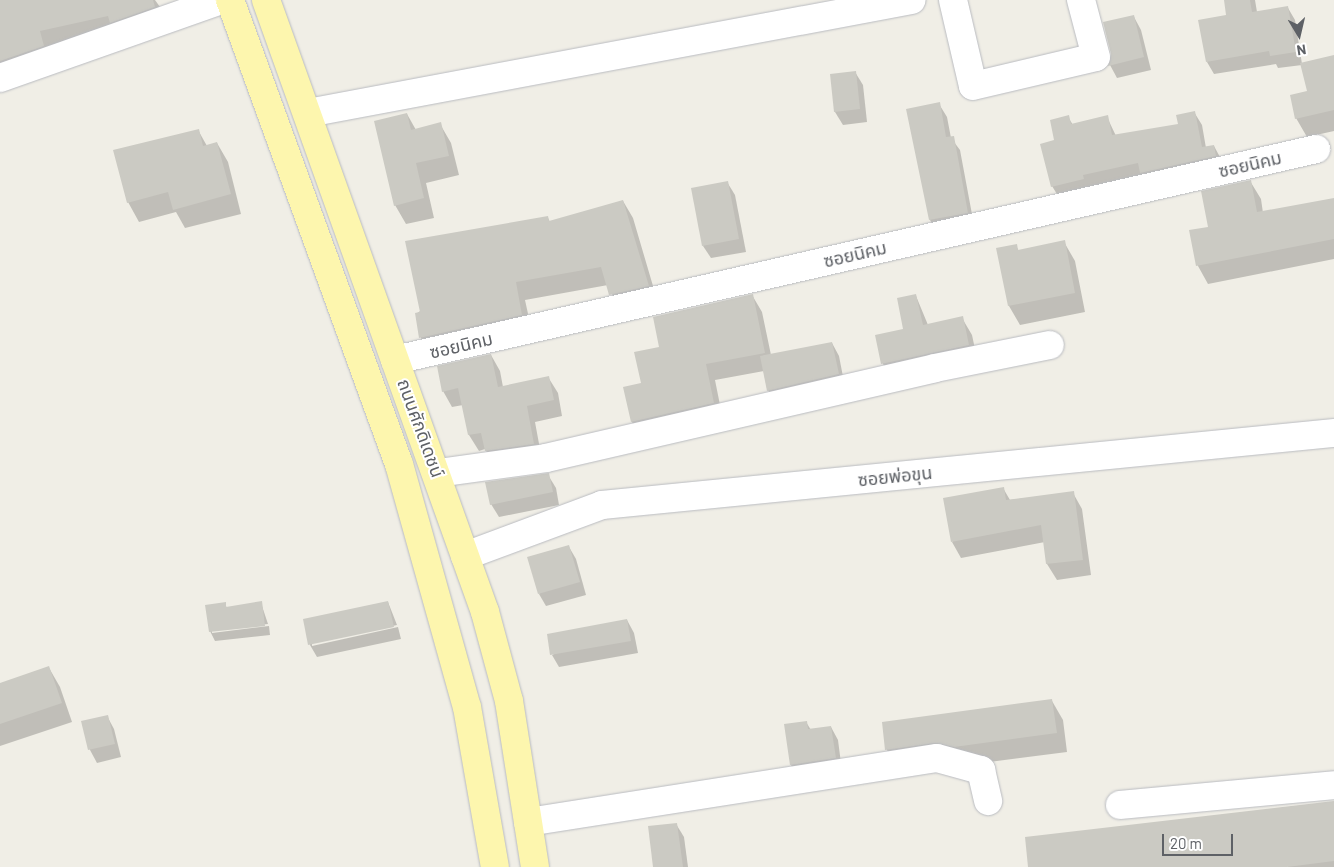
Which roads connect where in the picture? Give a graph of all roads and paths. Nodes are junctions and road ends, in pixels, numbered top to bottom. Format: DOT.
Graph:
graph roads {
  1 [pos="221,0"];
  2 [pos="230,0"];
  3 [pos="266,0"];
  4 [pos="912,0"];
  5 [pos="953,0"];
  6 [pos="1081,0"];
  7 [pos="0,78"];
  8 [pos="308,113"];
  9 [pos="1316,149"];
  10 [pos="1050,346"];
  11 [pos="395,360"];
  12 [pos="1334,433"];
  13 [pos="438,473"];
  14 [pos="465,556"];
  15 [pos="1334,784"];
  16 [pos="988,801"];
  17 [pos="1120,805"];
  18 [pos="528,822"];
  19 [pos="495,867"];
  20 [pos="535,867"];
  1 -- 7 [label="street"];
  2 -- 19 [label="main road"];
  3 -- 8 [label="main road, ถนนศักดิเดชน์"];
  4 -- 8 [label="street"];
  5 -- 6 [label="street"];
  8 -- 11 [label="main road, ถนนศักดิเดชน์"];
  9 -- 11 [label="street, ซอยนิคม"];
  10 -- 13 [label="street"];
  11 -- 13 [label="main road, ถนนศักดิเดชน์"];
  12 -- 14 [label="street, ซอยพ่อขุน"];
  13 -- 14 [label="main road, ถนนศักดิเดชน์"];
  14 -- 18 [label="main road, ถนนศักดิเดชน์"];
  15 -- 17 [label="street"];
  16 -- 18 [label="street"];
  18 -- 20 [label="main road, ถนนศักดิเดชน์"];
}
